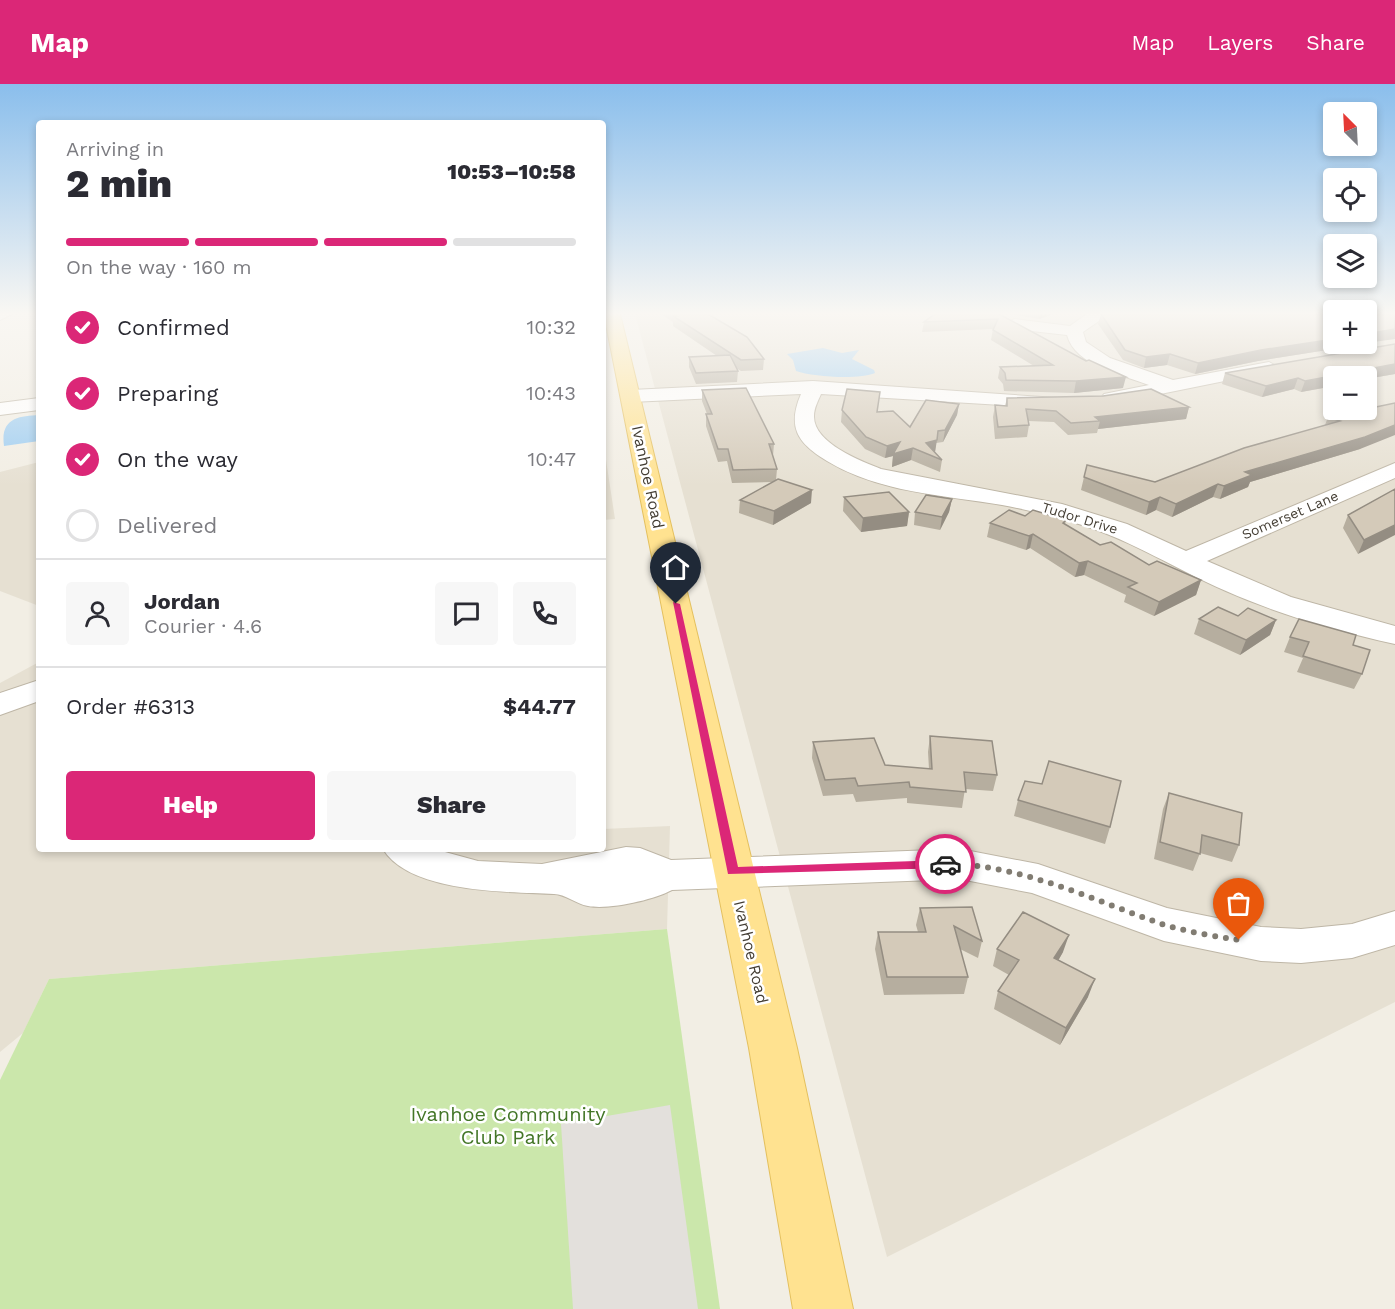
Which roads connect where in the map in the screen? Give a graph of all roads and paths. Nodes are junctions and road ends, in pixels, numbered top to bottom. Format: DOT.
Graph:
graph roads {
  1 [pos="623,371"];
  2 [pos="1127,371"];
  3 [pos="1249,371"];
  4 [pos="1172,386"];
  5 [pos="813,387"];
  6 [pos="631,396"];
  7 [pos="36,404"];
  8 [pos="0,409"];
  9 [pos="1395,470"];
  10 [pos="1185,561"];
  11 [pos="1395,635"];
  12 [pos="36,691"];
  13 [pos="0,705"];
  14 [pos="407,852"];
  15 [pos="733,871"];
  16 [pos="1395,928"];
  17 [pos="824,1309"];
  1 -- 6 [label="main road, Ivanhoe Road"];
  2 -- 4 [label="street"];
  3 -- 4 [label="street"];
  4 -- 5 [label="street"];
  5 -- 6 [label="street"];
  5 -- 10 [label="street, Tudor Drive"];
  6 -- 15 [label="main road, Ivanhoe Road"];
  7 -- 8 [label="street"];
  9 -- 10 [label="street, Somerset Lane"];
  10 -- 11 [label="street, Tudor Drive"];
  12 -- 13 [label="street"];
  14 -- 15 [label="street"];
  15 -- 16 [label="street"];
  15 -- 17 [label="main road, Ivanhoe Road"];
}
